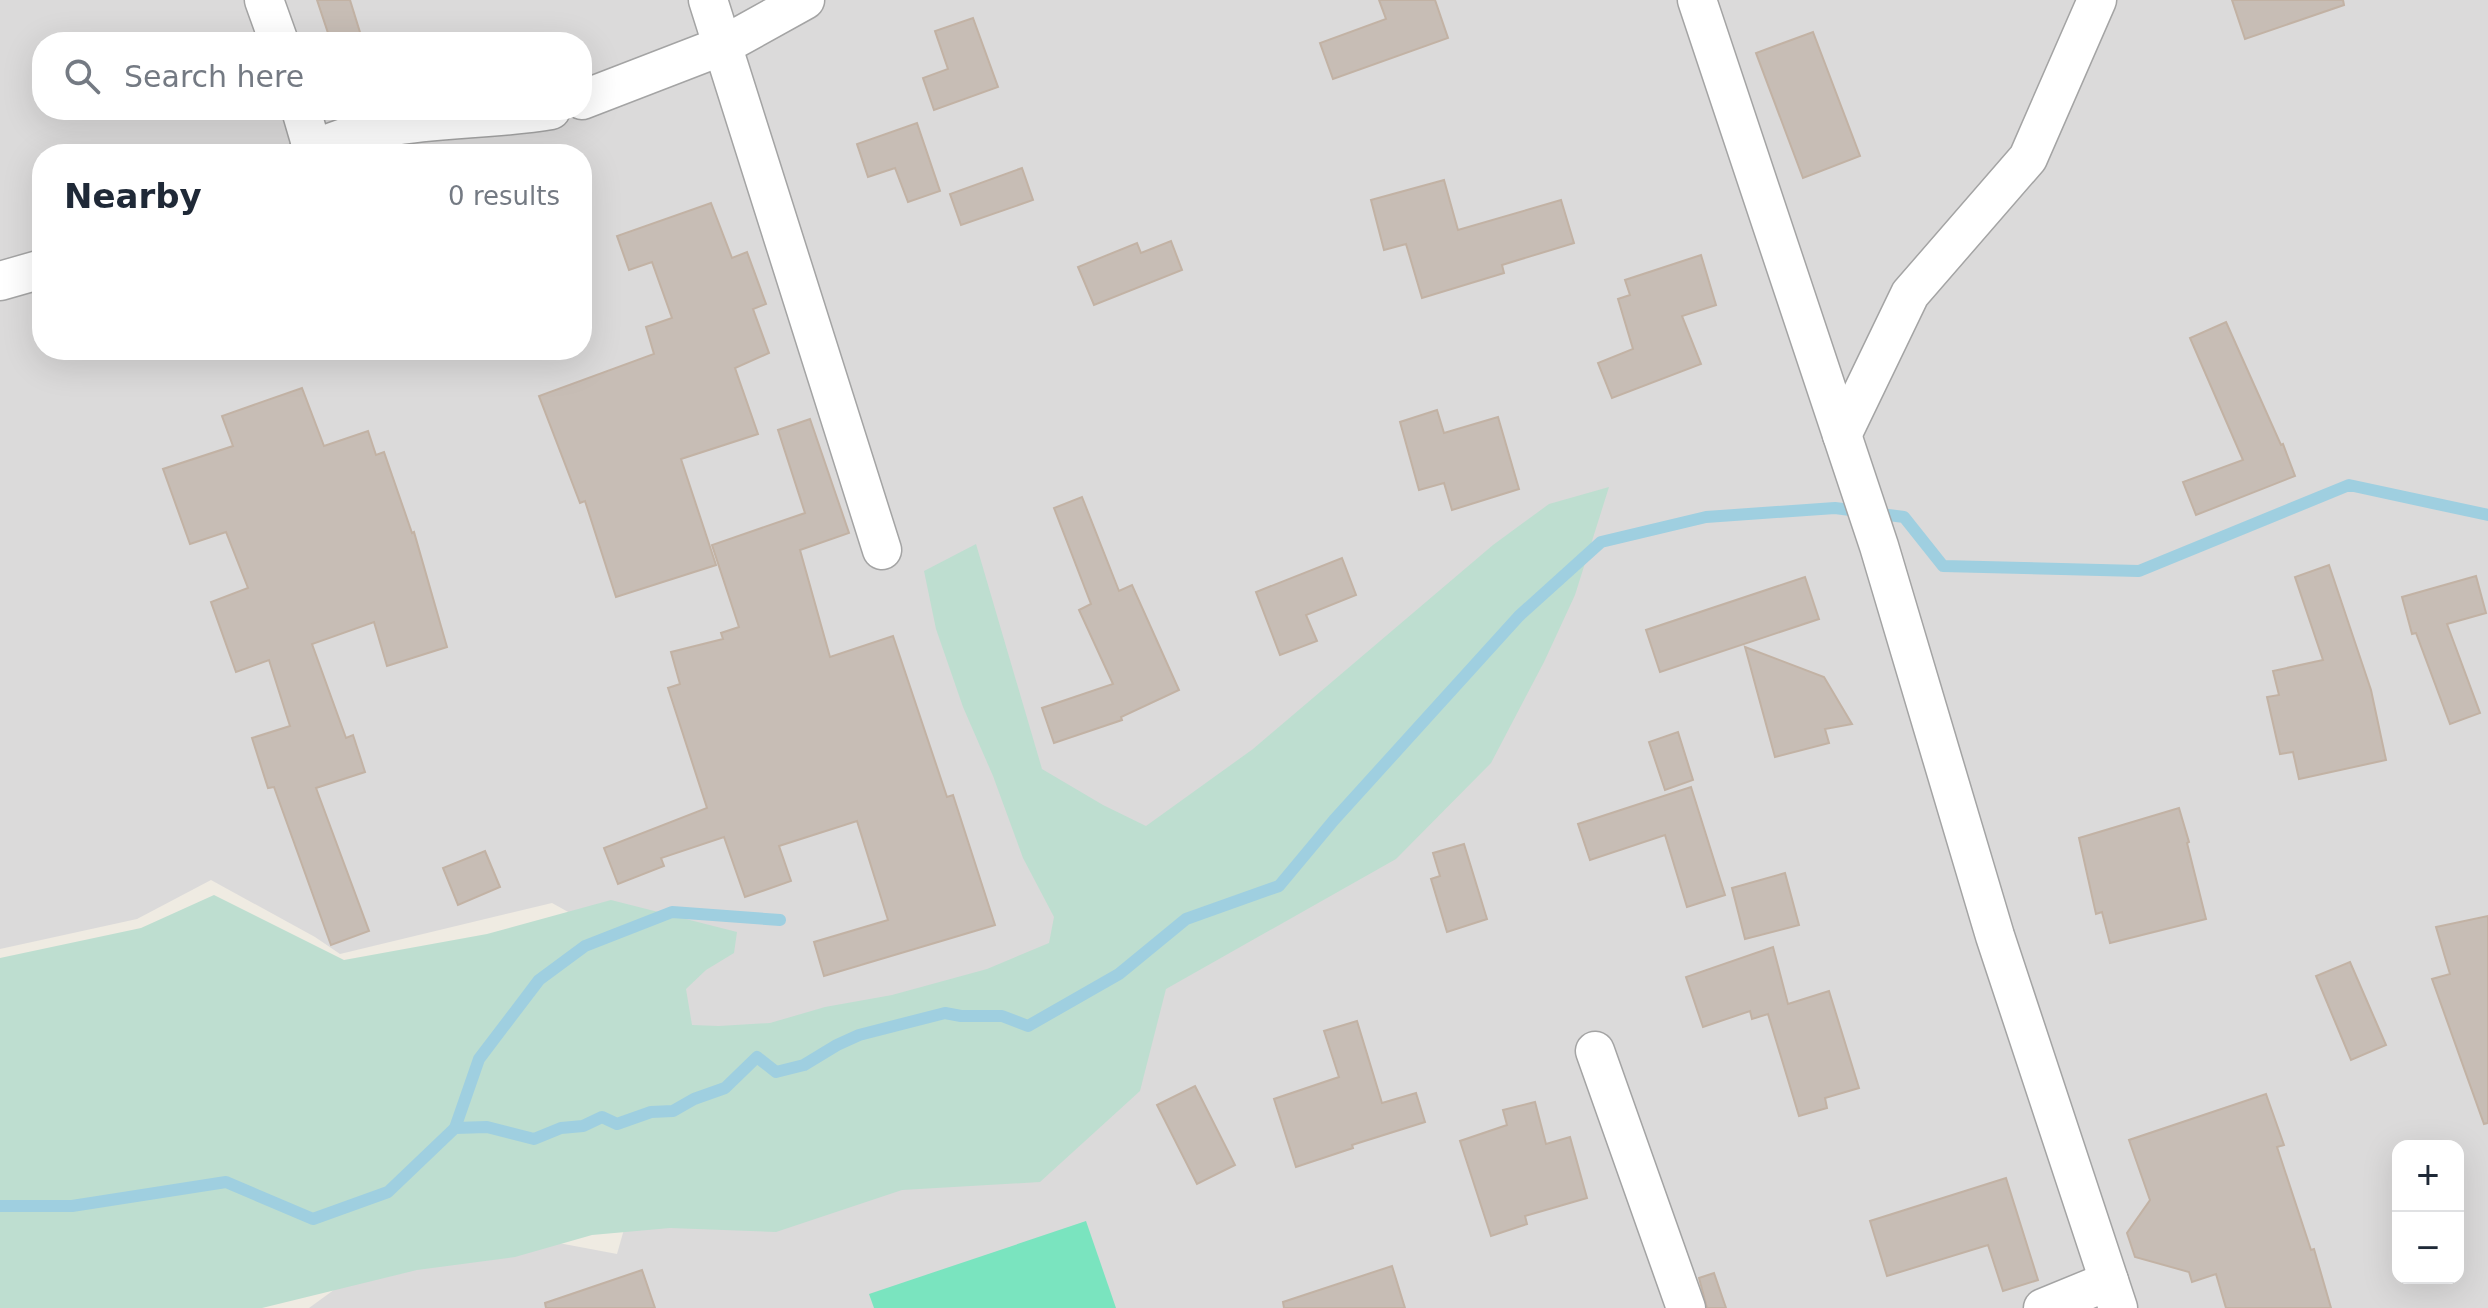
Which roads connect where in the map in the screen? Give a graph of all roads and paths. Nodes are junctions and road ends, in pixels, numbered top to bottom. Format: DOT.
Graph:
graph roads {
  1 [pos="264,0"];
  2 [pos="708,0"];
  3 [pos="805,0"];
  4 [pos="1697,0"];
  5 [pos="2097,0"];
  6 [pos="275,32"];
  7 [pos="722,46"];
  8 [pos="592,96"];
  9 [pos="303,120"];
  10 [pos="449,120"];
  11 [pos="308,144"];
  12 [pos="331,144"];
  13 [pos="32,272"];
  14 [pos="0,281"];
  15 [pos="1842,435"];
  16 [pos="882,550"];
  17 [pos="1595,1051"];
  18 [pos="2114,1295"];
  19 [pos="1686,1308"];
  20 [pos="2043,1308"];
  1 -- 6 [label="street"];
  2 -- 7 [label="street"];
  3 -- 7 [label="street"];
  4 -- 15 [label="street"];
  5 -- 15 [label="street"];
  7 -- 8 [label="street"];
  7 -- 16 [label="street"];
  9 -- 11 [label="street"];
  10 -- 12 [label="street"];
  13 -- 14 [label="street"];
  15 -- 18 [label="street"];
  17 -- 19 [label="street"];
  18 -- 20 [label="street"];
}
